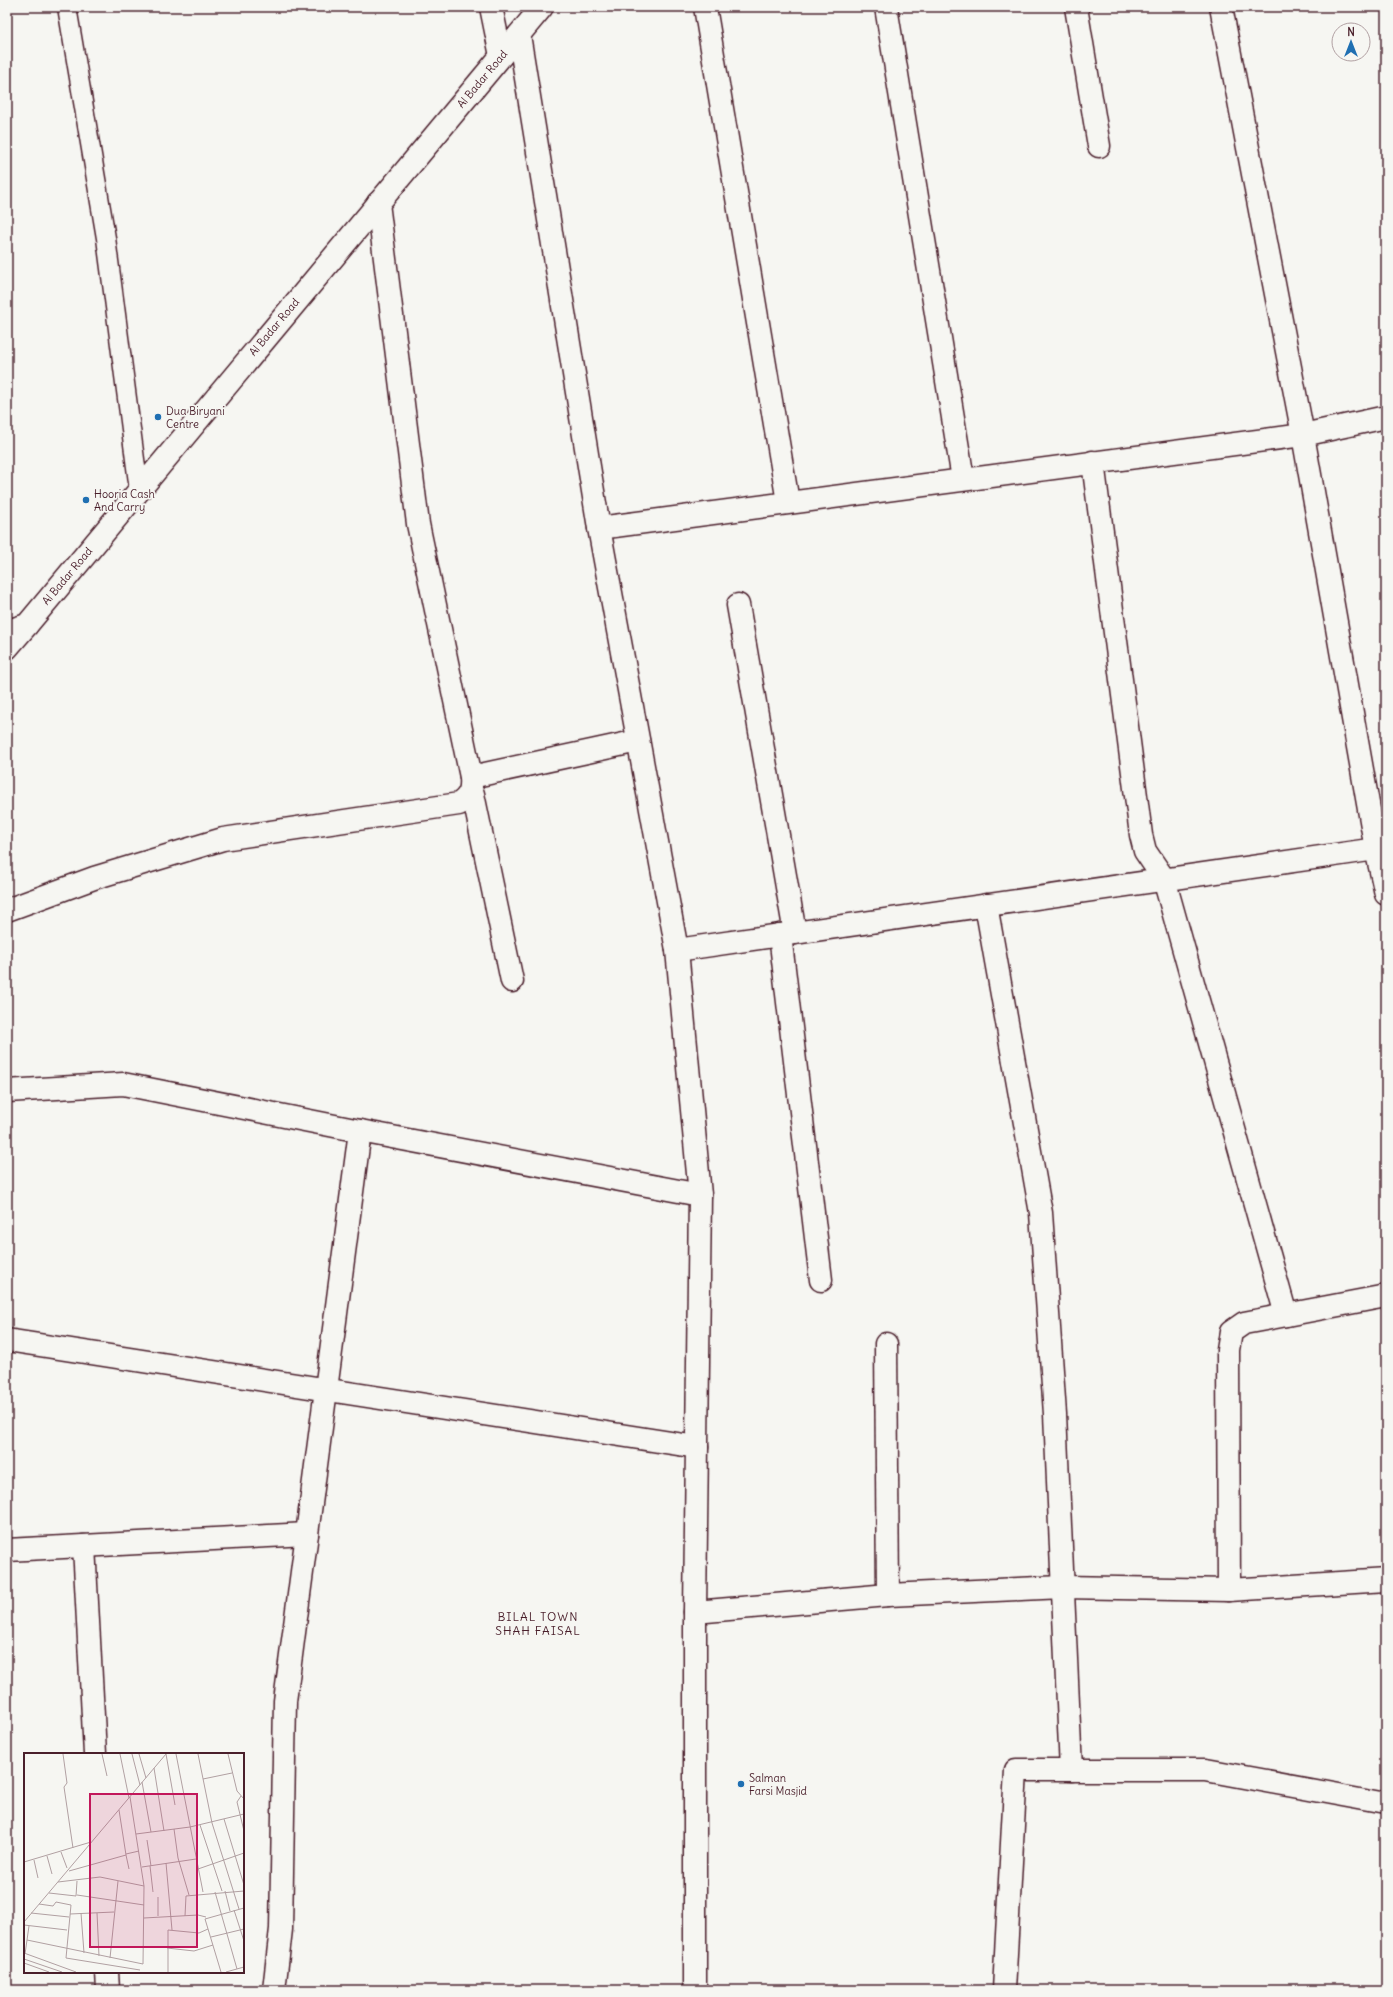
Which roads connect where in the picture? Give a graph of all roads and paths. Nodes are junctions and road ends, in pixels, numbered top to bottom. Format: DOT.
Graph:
graph roads {
  1 [pos="67,7"];
  2 [pos="491,7"];
  3 [pos="542,7"];
  4 [pos="705,7"];
  5 [pos="886,7"];
  6 [pos="1076,7"];
  7 [pos="1221,7"];
  8 [pos="519,35"];
  9 [pos="501,56"];
  10 [pos="1099,146"];
  11 [pos="378,203"];
  12 [pos="1386,417"];
  13 [pos="1304,435"];
  14 [pos="1093,462"];
  15 [pos="963,480"];
  16 [pos="139,490"];
  17 [pos="788,502"];
  18 [pos="599,528"];
  19 [pos="738,604"];
  20 [pos="17,628"];
  21 [pos="7,648"];
  22 [pos="638,741"];
  23 [pos="472,786"];
  24 [pos="1376,849"];
  25 [pos="1164,879"];
  26 [pos="1386,894"];
  27 [pos="986,905"];
  28 [pos="7,910"];
  29 [pos="787,934"];
  30 [pos="677,950"];
  31 [pos="512,981"];
  32 [pos="7,1091"];
  33 [pos="360,1131"];
  34 [pos="700,1195"];
  35 [pos="821,1280"];
  36 [pos="1386,1296"];
  37 [pos="1286,1315"];
  38 [pos="7,1340"];
  39 [pos="886,1344"];
  40 [pos="326,1388"];
  41 [pos="697,1447"];
  42 [pos="307,1534"];
  43 [pos="84,1546"];
  44 [pos="7,1550"];
  45 [pos="1386,1580"];
  46 [pos="1063,1587"];
  47 [pos="1229,1590"];
  48 [pos="888,1595"];
  49 [pos="695,1612"];
  50 [pos="95,1753"];
  51 [pos="1071,1770"];
  52 [pos="1386,1803"];
  53 [pos="107,1973"];
  54 [pos="108,1990"];
  55 [pos="274,1990"];
  56 [pos="695,1990"];
  57 [pos="1004,1990"];
  1 -- 16 [label="lane"];
  2 -- 9 [label="street"];
  3 -- 8 [label="street, Al Badar Road"];
  4 -- 17 [label="street"];
  5 -- 15 [label="street"];
  6 -- 10 [label="street"];
  7 -- 13 [label="street"];
  8 -- 9 [label="street, Al Badar Road"];
  8 -- 18 [label="street"];
  9 -- 11 [label="street, Al Badar Road"];
  11 -- 16 [label="street, Al Badar Road"];
  11 -- 23 [label="street"];
  12 -- 13 [label="street"];
  13 -- 14 [label="street"];
  13 -- 24 [label="street"];
  14 -- 15 [label="street"];
  14 -- 25 [label="street"];
  15 -- 17 [label="street"];
  16 -- 20 [label="street, Al Badar Road"];
  17 -- 18 [label="street"];
  18 -- 22 [label="street"];
  19 -- 29 [label="street"];
  20 -- 21 [label="street, Al Badar Road"];
  22 -- 23 [label="street"];
  22 -- 30 [label="street"];
  23 -- 28 [label="street"];
  23 -- 31 [label="street"];
  24 -- 25 [label="street"];
  24 -- 26 [label="street"];
  25 -- 27 [label="street"];
  25 -- 37 [label="street"];
  27 -- 29 [label="street"];
  27 -- 46 [label="street"];
  29 -- 30 [label="street"];
  29 -- 35 [label="street"];
  30 -- 34 [label="street"];
  32 -- 33 [label="street"];
  33 -- 34 [label="street"];
  33 -- 40 [label="street"];
  34 -- 41 [label="street"];
  36 -- 37 [label="street"];
  37 -- 47 [label="street"];
  38 -- 40 [label="street"];
  39 -- 48 [label="street"];
  40 -- 41 [label="street"];
  40 -- 42 [label="street"];
  41 -- 49 [label="street"];
  42 -- 43 [label="street"];
  42 -- 55 [label="street"];
  43 -- 44 [label="street"];
  43 -- 50 [label="street"];
  45 -- 47 [label="street"];
  46 -- 47 [label="street"];
  46 -- 48 [label="street"];
  46 -- 51 [label="street"];
  48 -- 49 [label="street"];
  49 -- 56 [label="street"];
  51 -- 52 [label="street"];
  51 -- 57 [label="street"];
  53 -- 54 [label="street"];
}
